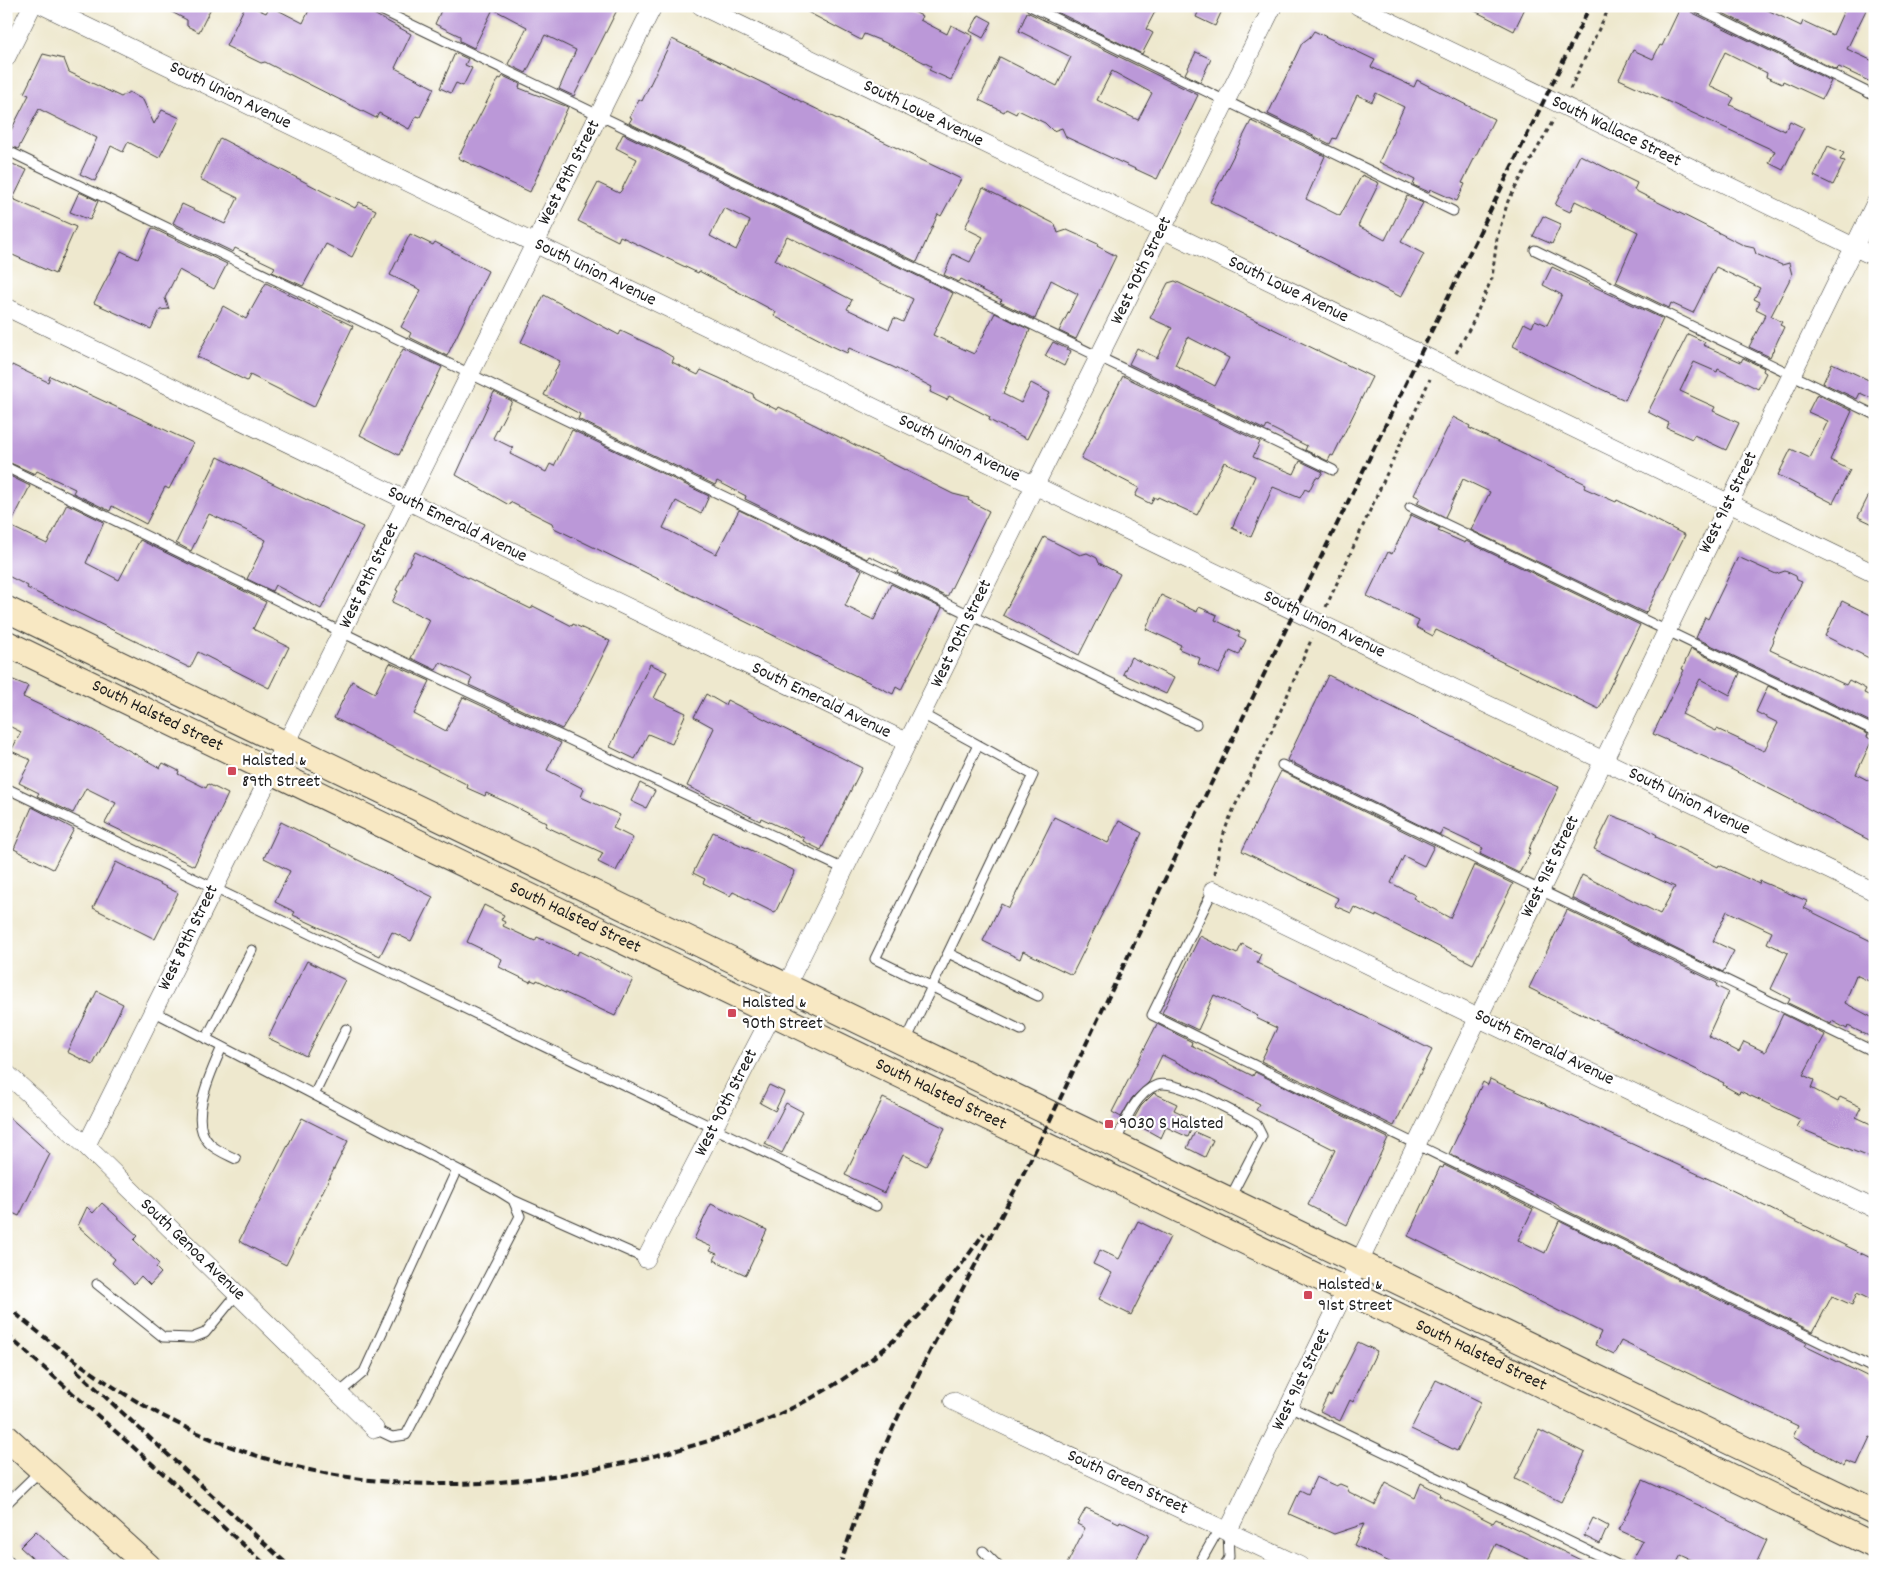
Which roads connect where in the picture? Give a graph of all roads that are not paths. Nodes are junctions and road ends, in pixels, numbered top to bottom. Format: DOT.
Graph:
graph roads {
  1 [pos="32,6"];
  2 [pos="44,6"];
  3 [pos="373,6"];
  4 [pos="653,6"];
  5 [pos="701,6"];
  6 [pos="1030,6"];
  7 [pos="1273,6"];
  8 [pos="1358,6"];
  9 [pos="1694,6"];
  10 [pos="6,58"];
  11 [pos="1875,96"];
  12 [pos="1226,102"];
  13 [pos="599,116"];
  14 [pos="6,150"];
  15 [pos="1875,204"];
  16 [pos="1453,212"];
  17 [pos="1162,229"];
  18 [pos="535,244"];
  19 [pos="1854,247"];
  20 [pos="1535,250"];
  21 [pos="1875,257"];
  22 [pos="6,307"];
  23 [pos="1099,357"];
  24 [pos="471,372"];
  25 [pos="1791,374"];
  26 [pos="1875,415"];
  27 [pos="6,468"];
  28 [pos="1333,470"];
  29 [pos="1035,486"];
  30 [pos="407,501"];
  31 [pos="1729,503"];
  32 [pos="1410,506"];
  33 [pos="1875,574"];
  34 [pos="6,609"];
  35 [pos="971,615"];
  36 [pos="1667,630"];
  37 [pos="342,632"];
  38 [pos="6,643"];
  39 [pos="922,714"];
  40 [pos="1196,724"];
  41 [pos="1875,731"];
  42 [pos="907,742"];
  43 [pos="286,744"];
  44 [pos="978,745"];
  45 [pos="1604,760"];
  46 [pos="1282,765"];
  47 [pos="273,771"];
  48 [pos="6,788"];
  49 [pos="844,870"];
  50 [pos="214,887"];
  51 [pos="1213,890"];
  52 [pos="1540,890"];
  53 [pos="1875,892"];
  54 [pos="252,950"];
  55 [pos="948,954"];
  56 [pos="786,986"];
  57 [pos="933,986"];
  58 [pos="1038,996"];
  59 [pos="153,1011"];
  60 [pos="773,1013"];
  61 [pos="1479,1016"];
  62 [pos="346,1029"];
  63 [pos="1021,1030"];
  64 [pos="206,1039"];
  65 [pos="905,1043"];
  66 [pos="222,1047"];
  67 [pos="1875,1052"];
  68 [pos="6,1073"];
  69 [pos="314,1094"];
  70 [pos="714,1129"];
  71 [pos="1114,1145"];
  72 [pos="86,1146"];
  73 [pos="1416,1146"];
  74 [pos="236,1159"];
  75 [pos="457,1169"];
  76 [pos="513,1200"];
  77 [pos="1229,1200"];
  78 [pos="876,1206"];
  79 [pos="1875,1209"];
  80 [pos="646,1259"];
  81 [pos="1359,1263"];
  82 [pos="97,1284"];
  83 [pos="1346,1290"];
  84 [pos="237,1294"];
  85 [pos="1875,1369"];
  86 [pos="338,1394"];
  87 [pos="953,1401"];
  88 [pos="1289,1406"];
  89 [pos="375,1430"];
  90 [pos="6,1437"];
  91 [pos="42,1470"];
  92 [pos="6,1504"];
  93 [pos="1875,1512"];
  94 [pos="1224,1529"];
  95 [pos="1875,1546"];
  96 [pos="983,1551"];
  97 [pos="6,1558"];
  98 [pos="13,1566"];
  99 [pos="148,1566"];
  100 [pos="998,1566"];
  101 [pos="1198,1566"];
  102 [pos="1225,1566"];
  103 [pos="1300,1566"];
  104 [pos="1620,1566"];
  1 -- 10 [label="street"];
  2 -- 18 [label="street, South Union Avenue"];
  3 -- 13 [label="lane"];
  4 -- 13 [label="street, West 89th Street"];
  5 -- 17 [label="street, South Lowe Avenue"];
  6 -- 12 [label="lane"];
  7 -- 12 [label="street, West 90th Street"];
  8 -- 19 [label="street, South Wallace Street"];
  9 -- 11 [label="lane"];
  12 -- 16 [label="lane"];
  12 -- 17 [label="street, West 90th Street"];
  13 -- 18 [label="street, West 89th Street"];
  13 -- 23 [label="lane"];
  14 -- 24 [label="lane"];
  15 -- 19 [label="street, West 91st Street"];
  17 -- 23 [label="street, West 90th Street"];
  17 -- 31 [label="street, South Lowe Avenue"];
  18 -- 24 [label="street, West 89th Street"];
  18 -- 29 [label="street, South Union Avenue"];
  19 -- 21 [label="street, South Wallace Street"];
  19 -- 25 [label="street, West 91st Street"];
  20 -- 25 [label="lane"];
  22 -- 30 [label="street, South Emerald Avenue"];
  23 -- 28 [label="lane"];
  23 -- 29 [label="street, West 90th Street"];
  24 -- 30 [label="street, West 89th Street"];
  24 -- 35 [label="lane"];
  25 -- 26 [label="lane"];
  25 -- 31 [label="street, West 91st Street"];
  27 -- 37 [label="lane"];
  29 -- 35 [label="street, West 90th Street"];
  29 -- 45 [label="street, South Union Avenue"];
  30 -- 37 [label="street, West 89th Street"];
  30 -- 42 [label="street, South Emerald Avenue"];
  31 -- 33 [label="street, South Lowe Avenue"];
  31 -- 36 [label="street, West 91st Street"];
  32 -- 36 [label="lane"];
  34 -- 43 [label="main road, South Halsted Street"];
  35 -- 39 [label="street, West 90th Street"];
  35 -- 40 [label="lane"];
  36 -- 41 [label="lane"];
  36 -- 45 [label="street, West 91st Street"];
  37 -- 43 [label="street, West 89th Street"];
  37 -- 49 [label="lane"];
  38 -- 47 [label="main road, South Halsted Street"];
  39 -- 42 [label="street, West 90th Street"];
  39 -- 44 [label="lane"];
  42 -- 49 [label="street, West 90th Street"];
  43 -- 47 [label="street, West 89th Street"];
  43 -- 56 [label="main road, South Halsted Street"];
  44 -- 55 [label="lane"];
  44 -- 57 [label="lane"];
  45 -- 52 [label="street, West 91st Street"];
  45 -- 53 [label="street, South Union Avenue"];
  46 -- 52 [label="lane"];
  47 -- 50 [label="street, West 89th Street"];
  47 -- 60 [label="main road, South Halsted Street"];
  48 -- 50 [label="lane"];
  49 -- 56 [label="street, West 90th Street"];
  50 -- 59 [label="street, West 89th Street"];
  50 -- 70 [label="lane"];
  51 -- 61 [label="street, South Emerald Avenue"];
  51 -- 73 [label="lane"];
  52 -- 61 [label="street, West 91st Street"];
  52 -- 67 [label="lane"];
  54 -- 64 [label="lane"];
  55 -- 57 [label="lane"];
  55 -- 58 [label="lane"];
  56 -- 60 [label="street, West 90th Street"];
  56 -- 65 [label="main road, South Halsted Street"];
  57 -- 63 [label="lane"];
  57 -- 65 [label="lane"];
  59 -- 64 [label="lane"];
  59 -- 72 [label="street, West 89th Street"];
  60 -- 70 [label="street, West 90th Street"];
  60 -- 83 [label="main road, South Halsted Street"];
  61 -- 73 [label="street, West 91st Street"];
  61 -- 79 [label="street, South Emerald Avenue"];
  62 -- 69 [label="lane"];
  64 -- 66 [label="lane"];
  65 -- 71 [label="main road, South Halsted Street"];
  66 -- 69 [label="lane"];
  66 -- 74 [label="lane"];
  68 -- 72 [label="street, South Genoa Avenue"];
  69 -- 75 [label="lane"];
  70 -- 78 [label="lane"];
  70 -- 80 [label="street, West 90th Street"];
  71 -- 77 [label="main road, South Halsted Street"];
  71 -- 77 [label="lane"];
  72 -- 84 [label="street, South Genoa Avenue"];
  73 -- 81 [label="street, West 91st Street"];
  73 -- 85 [label="lane"];
  75 -- 76 [label="lane"];
  75 -- 86 [label="lane"];
  76 -- 80 [label="lane"];
  76 -- 89 [label="lane"];
  77 -- 81 [label="main road, South Halsted Street"];
  81 -- 83 [label="street, West 91st Street"];
  81 -- 93 [label="main road, South Halsted Street"];
  82 -- 84 [label="lane"];
  83 -- 88 [label="street, West 91st Street"];
  83 -- 95 [label="main road, South Halsted Street"];
  84 -- 86 [label="street, South Genoa Avenue"];
  86 -- 89 [label="street, South Genoa Avenue"];
  87 -- 94 [label="street, South Green Street"];
  88 -- 94 [label="street, West 91st Street"];
  88 -- 104 [label="lane"];
  90 -- 91 [label="main road"];
  91 -- 92 [label="lane"];
  91 -- 99 [label="main road"];
  94 -- 101 [label="lane"];
  94 -- 102 [label="lane"];
  94 -- 103 [label="street, South Green Street"];
  96 -- 100 [label="lane"];
  97 -- 98 [label="lane"];
}
